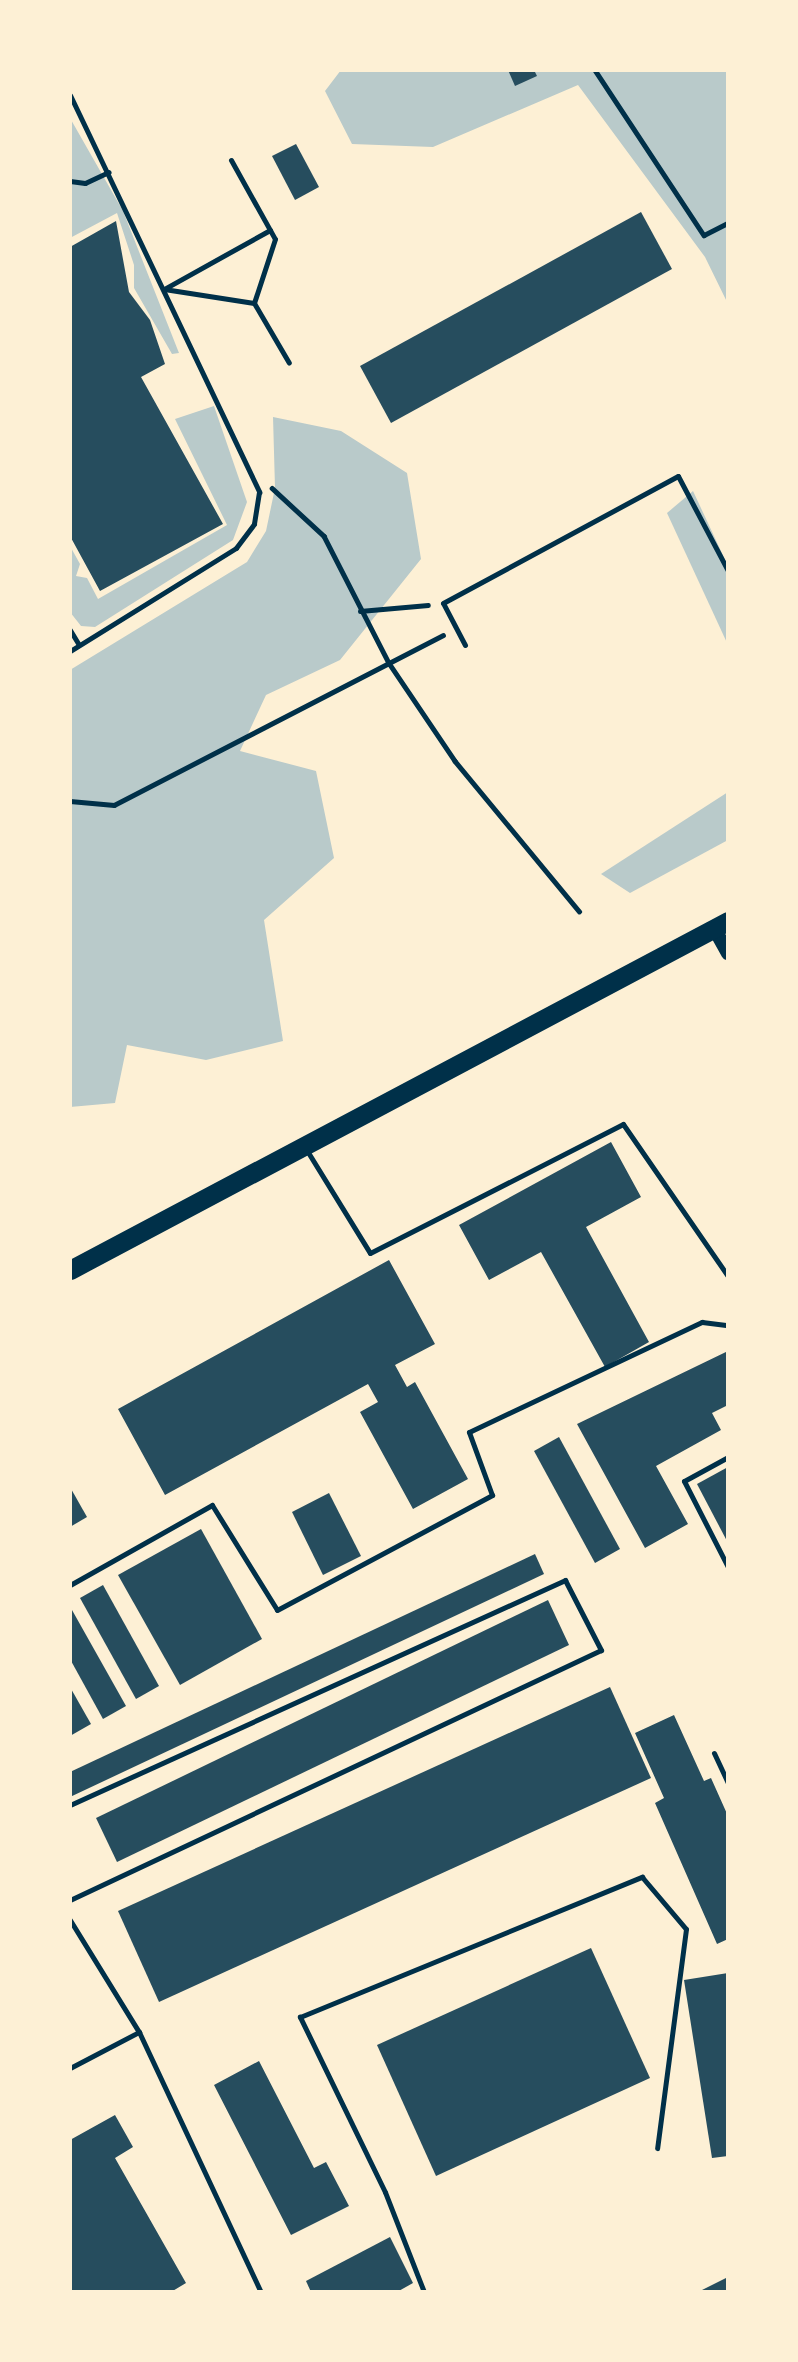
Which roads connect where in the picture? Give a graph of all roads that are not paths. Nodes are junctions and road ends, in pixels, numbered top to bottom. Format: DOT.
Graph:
graph roads {
  1 [pos="70,95"];
  2 [pos="230,160"];
  3 [pos="109,172"];
  4 [pos="70,181"];
  5 [pos="270,230"];
  6 [pos="164,289"];
  7 [pos="254,303"];
  8 [pos="289,363"];
  9 [pos="728,570"];
  10 [pos="70,630"];
  11 [pos="79,645"];
  12 [pos="465,645"];
  13 [pos="70,650"];
  14 [pos="721,925"];
  15 [pos="728,953"];
  16 [pos="304,1146"];
  17 [pos="70,1270"];
  18 [pos="728,1276"];
  19 [pos="728,1325"];
  20 [pos="728,1457"];
  21 [pos="728,1567"];
  22 [pos="70,1586"];
  23 [pos="714,1753"];
  24 [pos="728,1783"];
  25 [pos="70,1805"];
  26 [pos="70,1900"];
  27 [pos="70,1920"];
  28 [pos="139,2032"];
  29 [pos="70,2068"];
  30 [pos="657,2148"];
  31 [pos="261,2292"];
  32 [pos="424,2292"];
  1 -- 3 [label="lane"];
  2 -- 5 [label="lane"];
  3 -- 4 [label="lane"];
  3 -- 6 [label="lane"];
  5 -- 6 [label="lane"];
  5 -- 7 [label="lane"];
  6 -- 7 [label="lane"];
  6 -- 11 [label="lane"];
  7 -- 8 [label="lane"];
  9 -- 12 [label="lane"];
  10 -- 11 [label="lane"];
  11 -- 13 [label="lane"];
  14 -- 15 [label="main road"];
  14 -- 16 [label="highway"];
  16 -- 17 [label="highway"];
  16 -- 18 [label="lane"];
  19 -- 22 [label="lane"];
  20 -- 21 [label="lane"];
  23 -- 24 [label="lane"];
  25 -- 26 [label="lane"];
  27 -- 28 [label="lane"];
  28 -- 29 [label="lane"];
  28 -- 31 [label="lane"];
  30 -- 32 [label="lane"];
}
